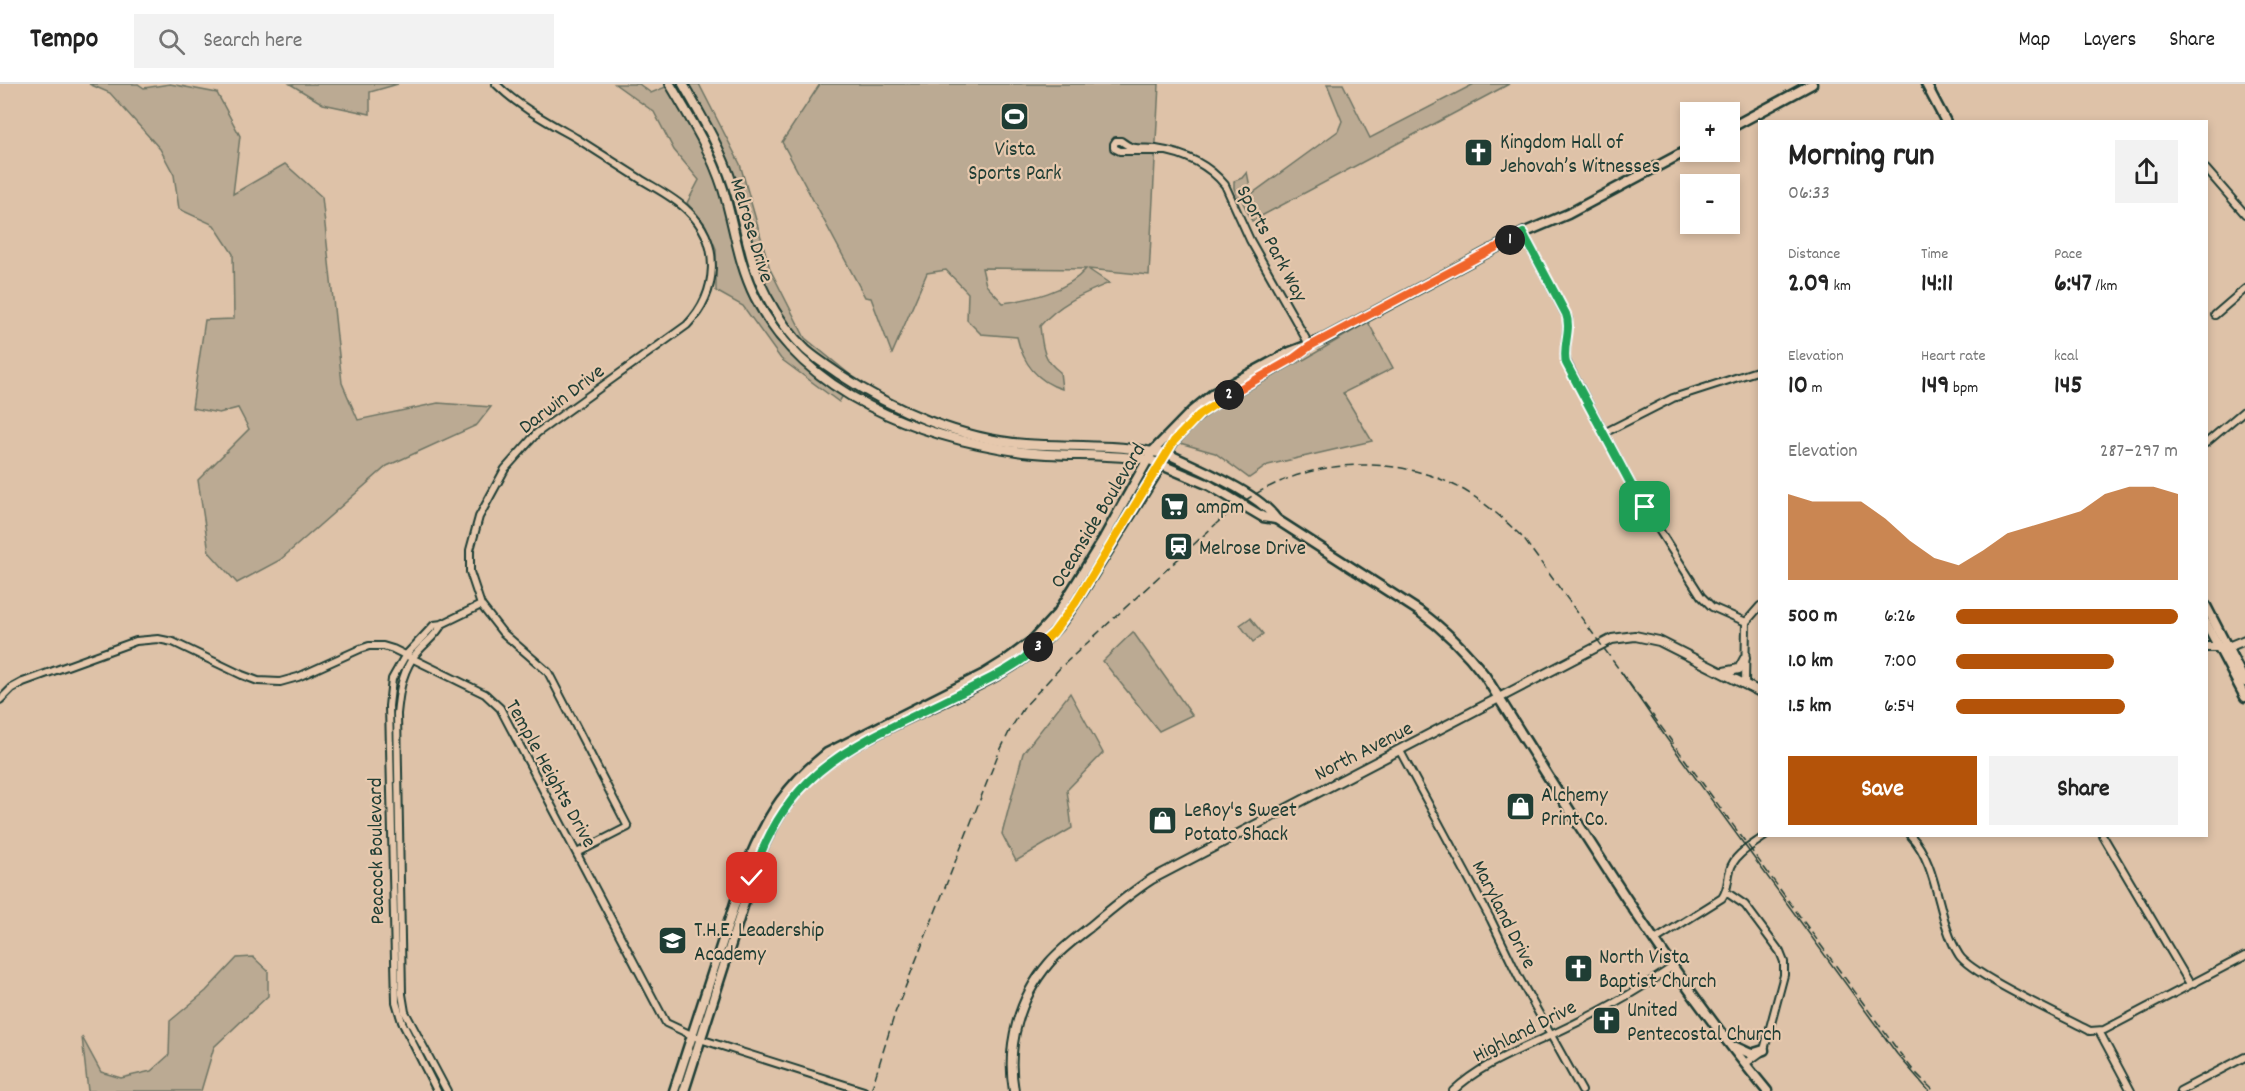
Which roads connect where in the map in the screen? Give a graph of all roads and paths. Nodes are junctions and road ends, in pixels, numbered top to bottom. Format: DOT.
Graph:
graph roads {
  1 [pos="496,84"];
  2 [pos="670,84"];
  3 [pos="682,84"];
  4 [pos="1812,84"];
  5 [pos="1926,84"];
  6 [pos="1946,120"];
  7 [pos="1740,123"];
  8 [pos="1165,151"];
  9 [pos="1680,154"];
  10 [pos="2208,171"];
  11 [pos="2245,214"];
  12 [pos="1523,233"];
  13 [pos="2245,289"];
  14 [pos="2215,315"];
  15 [pos="1310,346"];
  16 [pos="1758,371"];
  17 [pos="2245,410"];
  18 [pos="1604,433"];
  19 [pos="2208,441"];
  20 [pos="1168,454"];
  21 [pos="1151,456"];
  22 [pos="1162,464"];
  23 [pos="1276,519"];
  24 [pos="1104,538"];
  25 [pos="1090,579"];
  26 [pos="481,605"];
  27 [pos="1758,608"];
  28 [pos="2208,611"];
  29 [pos="1746,621"];
  30 [pos="2208,626"];
  31 [pos="2245,640"];
  32 [pos="2208,647"];
  33 [pos="2224,648"];
  34 [pos="408,658"];
  35 [pos="1745,658"];
  36 [pos="1721,672"];
  37 [pos="2245,682"];
  38 [pos="1745,685"];
  39 [pos="1758,691"];
  40 [pos="2245,697"];
  41 [pos="1499,698"];
  42 [pos="0,700"];
  43 [pos="1400,751"];
  44 [pos="829,752"];
  45 [pos="808,780"];
  46 [pos="1764,837"];
  47 [pos="1912,837"];
  48 [pos="2104,837"];
  49 [pos="577,853"];
  50 [pos="1726,892"];
  51 [pos="1655,940"];
  52 [pos="2245,956"];
  53 [pos="1674,966"];
  54 [pos="2190,984"];
  55 [pos="2099,1031"];
  56 [pos="1551,1036"];
  57 [pos="696,1038"];
  58 [pos="1731,1044"];
  59 [pos="1764,1050"];
  60 [pos="2245,1057"];
  61 [pos="1745,1064"];
  62 [pos="437,1091"];
  63 [pos="447,1091"];
  64 [pos="674,1091"];
  65 [pos="684,1091"];
  66 [pos="864,1091"];
  67 [pos="1014,1091"];
  68 [pos="1453,1091"];
  69 [pos="1582,1091"];
  70 [pos="1767,1091"];
  71 [pos="2131,1091"];
  72 [pos="2180,1091"];
  1 -- 26 [label="street, Darwin Drive"];
  2 -- 21 [label="main road, Melrose Drive"];
  3 -- 21 [label="main road, Melrose Drive"];
  4 -- 7 [label="main road"];
  5 -- 6 [label="main road"];
  8 -- 8 [label="street, Sports Park Way"];
  8 -- 15 [label="street, Sports Park Way"];
  9 -- 12 [label="main road"];
  10 -- 11 [label="street"];
  12 -- 15 [label="main road"];
  12 -- 18 [label="street"];
  13 -- 14 [label="street"];
  15 -- 20 [label="main road, Oceanside Boulevard"];
  15 -- 21 [label="main road, Oceanside Boulevard"];
  16 -- 18 [label="street"];
  17 -- 19 [label="street"];
  18 -- 29 [label="street"];
  20 -- 21 [label="main road, Melrose Drive"];
  20 -- 22 [label="main road, Oceanside Boulevard"];
  20 -- 23 [label="main road"];
  21 -- 22 [label="main road, Melrose Drive"];
  21 -- 24 [label="main road, Oceanside Boulevard"];
  22 -- 23 [label="main road, Melrose Drive"];
  22 -- 25 [label="main road, Oceanside Boulevard"];
  23 -- 41 [label="main road"];
  24 -- 25 [label="main road"];
  24 -- 44 [label="main road, Oceanside Boulevard"];
  25 -- 45 [label="main road, Oceanside Boulevard"];
  26 -- 34 [label="street, Peacock Boulevard"];
  26 -- 49 [label="street, Darwin Drive"];
  27 -- 29 [label="street"];
  28 -- 33 [label="main road"];
  29 -- 35 [label="street"];
  30 -- 33 [label="main road"];
  31 -- 33 [label="main road"];
  32 -- 33 [label="main road"];
  33 -- 37 [label="main road"];
  33 -- 40 [label="main road"];
  34 -- 42 [label="street, Temple Heights Drive"];
  34 -- 49 [label="street, Temple Heights Drive"];
  34 -- 62 [label="street, Peacock Boulevard"];
  34 -- 63 [label="street, Peacock Boulevard"];
  35 -- 36 [label="main road"];
  35 -- 38 [label="street"];
  36 -- 38 [label="main road, North Avenue"];
  36 -- 41 [label="main road, North Avenue"];
  38 -- 39 [label="main road, North Avenue"];
  41 -- 43 [label="main road, North Avenue"];
  41 -- 51 [label="main road"];
  43 -- 56 [label="street, Maryland Drive"];
  43 -- 67 [label="main road, North Avenue"];
  44 -- 45 [label="main road"];
  44 -- 57 [label="main road, Oceanside Boulevard"];
  45 -- 57 [label="main road, Oceanside Boulevard"];
  46 -- 50 [label="street"];
  47 -- 55 [label="street"];
  48 -- 54 [label="street"];
  49 -- 57 [label="street, Temple Heights Drive"];
  50 -- 51 [label="street"];
  50 -- 59 [label="street"];
  51 -- 53 [label="main road"];
  52 -- 54 [label="street"];
  53 -- 56 [label="street, Highland Drive"];
  53 -- 58 [label="main road"];
  54 -- 55 [label="street"];
  55 -- 71 [label="street"];
  56 -- 68 [label="street, Highland Drive"];
  56 -- 69 [label="street, Maryland Drive"];
  57 -- 64 [label="main road, Oceanside Boulevard"];
  57 -- 65 [label="main road, Oceanside Boulevard"];
  57 -- 66 [label="street, Temple Heights Drive"];
  58 -- 59 [label="main road"];
  58 -- 61 [label="main road"];
  59 -- 61 [label="street"];
  60 -- 72 [label="street"];
  61 -- 70 [label="main road"];
}
